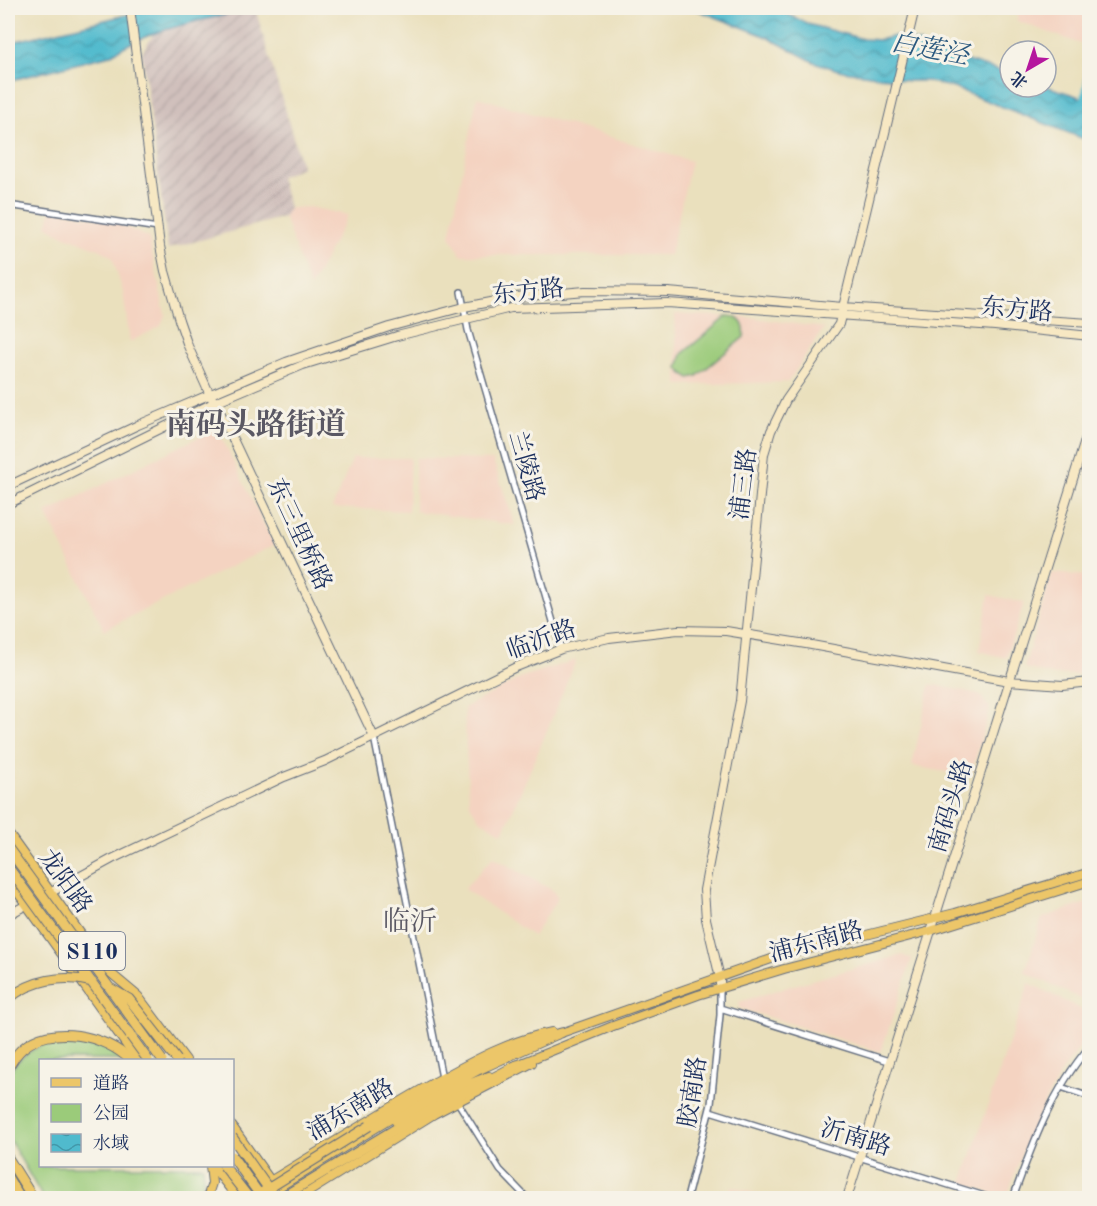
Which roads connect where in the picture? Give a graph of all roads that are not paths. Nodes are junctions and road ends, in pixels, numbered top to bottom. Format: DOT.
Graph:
graph roads {
  1 [pos="130,8"];
  2 [pos="915,8"];
  3 [pos="8,206"];
  4 [pos="158,228"];
  5 [pos="461,292"];
  6 [pos="843,306"];
  7 [pos="464,307"];
  8 [pos="839,316"];
  9 [pos="466,320"];
  10 [pos="1089,323"];
  11 [pos="1089,336"];
  12 [pos="212,399"];
  13 [pos="1089,424"];
  14 [pos="8,486"];
  15 [pos="8,504"];
  16 [pos="748,634"];
  17 [pos="561,649"];
  18 [pos="1009,681"];
  19 [pos="1089,682"];
  20 [pos="374,737"];
  21 [pos="8,833"];
  22 [pos="8,848"];
  23 [pos="8,867"];
  24 [pos="1089,872"];
  25 [pos="8,879"];
  26 [pos="1089,881"];
  27 [pos="51,893"];
  28 [pos="27,904"];
  29 [pos="8,915"];
  30 [pos="935,917"];
  31 [pos="930,931"];
  32 [pos="720,978"];
  33 [pos="720,989"];
  34 [pos="8,999"];
  35 [pos="720,1008"];
  36 [pos="585,1026"];
  37 [pos="561,1033"];
  38 [pos="1089,1046"];
  39 [pos="555,1049"];
  40 [pos="129,1059"];
  41 [pos="136,1059"];
  42 [pos="147,1059"];
  43 [pos="161,1059"];
  44 [pos="176,1059"];
  45 [pos="185,1059"];
  46 [pos="889,1061"];
  47 [pos="517,1065"];
  48 [pos="8,1068"];
  49 [pos="442,1078"];
  50 [pos="1061,1087"];
  51 [pos="1089,1096"];
  52 [pos="457,1101"];
  53 [pos="710,1111"];
  54 [pos="234,1129"];
  55 [pos="234,1140"];
  56 [pos="860,1157"];
  57 [pos="8,1158"];
  58 [pos="234,1159"];
  59 [pos="211,1167"];
  60 [pos="212,1167"];
  61 [pos="225,1167"];
  62 [pos="8,1178"];
  63 [pos="270,1180"];
  64 [pos="277,1196"];
  65 [pos="20,1198"];
  66 [pos="33,1198"];
  67 [pos="207,1198"];
  68 [pos="239,1198"];
  69 [pos="251,1198"];
  70 [pos="261,1198"];
  71 [pos="299,1198"];
  72 [pos="527,1198"];
  73 [pos="687,1198"];
  74 [pos="846,1198"];
  75 [pos="991,1198"];
  76 [pos="1013,1198"];
  1 -- 4 [label="street, 东三里桥路"];
  2 -- 6 [label="street, 浦三路"];
  3 -- 4 [label="street"];
  4 -- 12 [label="street, 东三里桥路"];
  5 -- 7 [label="street, 兰陵路"];
  6 -- 7 [label="street, 东方路"];
  6 -- 8 [label="street, 浦三路"];
  6 -- 10 [label="street, 东方路"];
  7 -- 9 [label="street, 兰陵路"];
  7 -- 12 [label="street, 东方路"];
  8 -- 9 [label="street, 东方路"];
  8 -- 11 [label="street, 东方路"];
  8 -- 16 [label="street, 浦三路"];
  9 -- 12 [label="street, 东方路"];
  9 -- 17 [label="street, 兰陵路"];
  12 -- 14 [label="street, 东方路"];
  12 -- 15 [label="street, 东方路"];
  12 -- 20 [label="street, 东三里桥路"];
  13 -- 18 [label="street, 南码头路"];
  16 -- 17 [label="street, 临沂路"];
  16 -- 18 [label="street, 临沂路"];
  16 -- 32 [label="street, 浦三路"];
  17 -- 20 [label="street, 临沂路"];
  18 -- 19 [label="street, 临沂路"];
  18 -- 30 [label="street, 南码头路"];
  20 -- 27 [label="street, 临沂路"];
  20 -- 49 [label="street, 东三里桥路"];
  21 -- 27 [label="main road, 龙阳路 / S110"];
  22 -- 43 [label="highway, bridge"];
  23 -- 42 [label="highway, bridge"];
  24 -- 30 [label="main road, 浦东南路"];
  25 -- 28 [label="main road, 龙阳路 / S110"];
  26 -- 31 [label="main road, 浦东南路"];
  27 -- 28 [label="street, 临沂路"];
  27 -- 45 [label="main road, 龙阳路 / S110"];
  28 -- 29 [label="street, 临沂路"];
  28 -- 41 [label="main road, 龙阳路 / S110"];
  30 -- 31 [label="street, 南码头路"];
  30 -- 32 [label="main road, 浦东南路"];
  31 -- 33 [label="main road, 浦东南路"];
  31 -- 46 [label="street, 南码头路"];
  32 -- 33 [label="street, 浦三路"];
  32 -- 36 [label="main road, 浦东南路"];
  33 -- 35 [label="street, 胶南路"];
  33 -- 39 [label="main road, 浦东南路"];
  34 -- 44 [label="highway, bridge"];
  35 -- 46 [label="street"];
  35 -- 53 [label="street, 胶南路"];
  36 -- 37 [label="main road, 浦东南路"];
  36 -- 49 [label="main road, 浦东南路"];
  37 -- 64 [label="main road, 浦东南路"];
  37 -- 69 [label="highway, bridge"];
  38 -- 50 [label="street"];
  39 -- 47 [label="main road, 浦东南路"];
  39 -- 52 [label="main road, 浦东南路"];
  40 -- 48 [label="highway"];
  46 -- 56 [label="street, 南码头路"];
  47 -- 64 [label="highway"];
  47 -- 64 [label="main road, 浦东南路"];
  49 -- 63 [label="main road, 浦东南路"];
  50 -- 51 [label="street"];
  50 -- 76 [label="street"];
  52 -- 71 [label="main road, 浦东南路"];
  52 -- 72 [label="street"];
  53 -- 56 [label="street, 沂南路"];
  53 -- 73 [label="street, 胶南路"];
  54 -- 63 [label="main road"];
  55 -- 64 [label="highway, bridge"];
  56 -- 74 [label="street, 南码头路"];
  56 -- 75 [label="street, 沂南路"];
  57 -- 66 [label="highway"];
  58 -- 70 [label="highway, bridge"];
  59 -- 67 [label="main road"];
  60 -- 68 [label="highway"];
  61 -- 69 [label="highway, bridge"];
  62 -- 65 [label="highway"];
  63 -- 64 [label="main road"];
  63 -- 68 [label="main road, 浦东南路"];
  64 -- 70 [label="main road, 浦东南路"];
}
